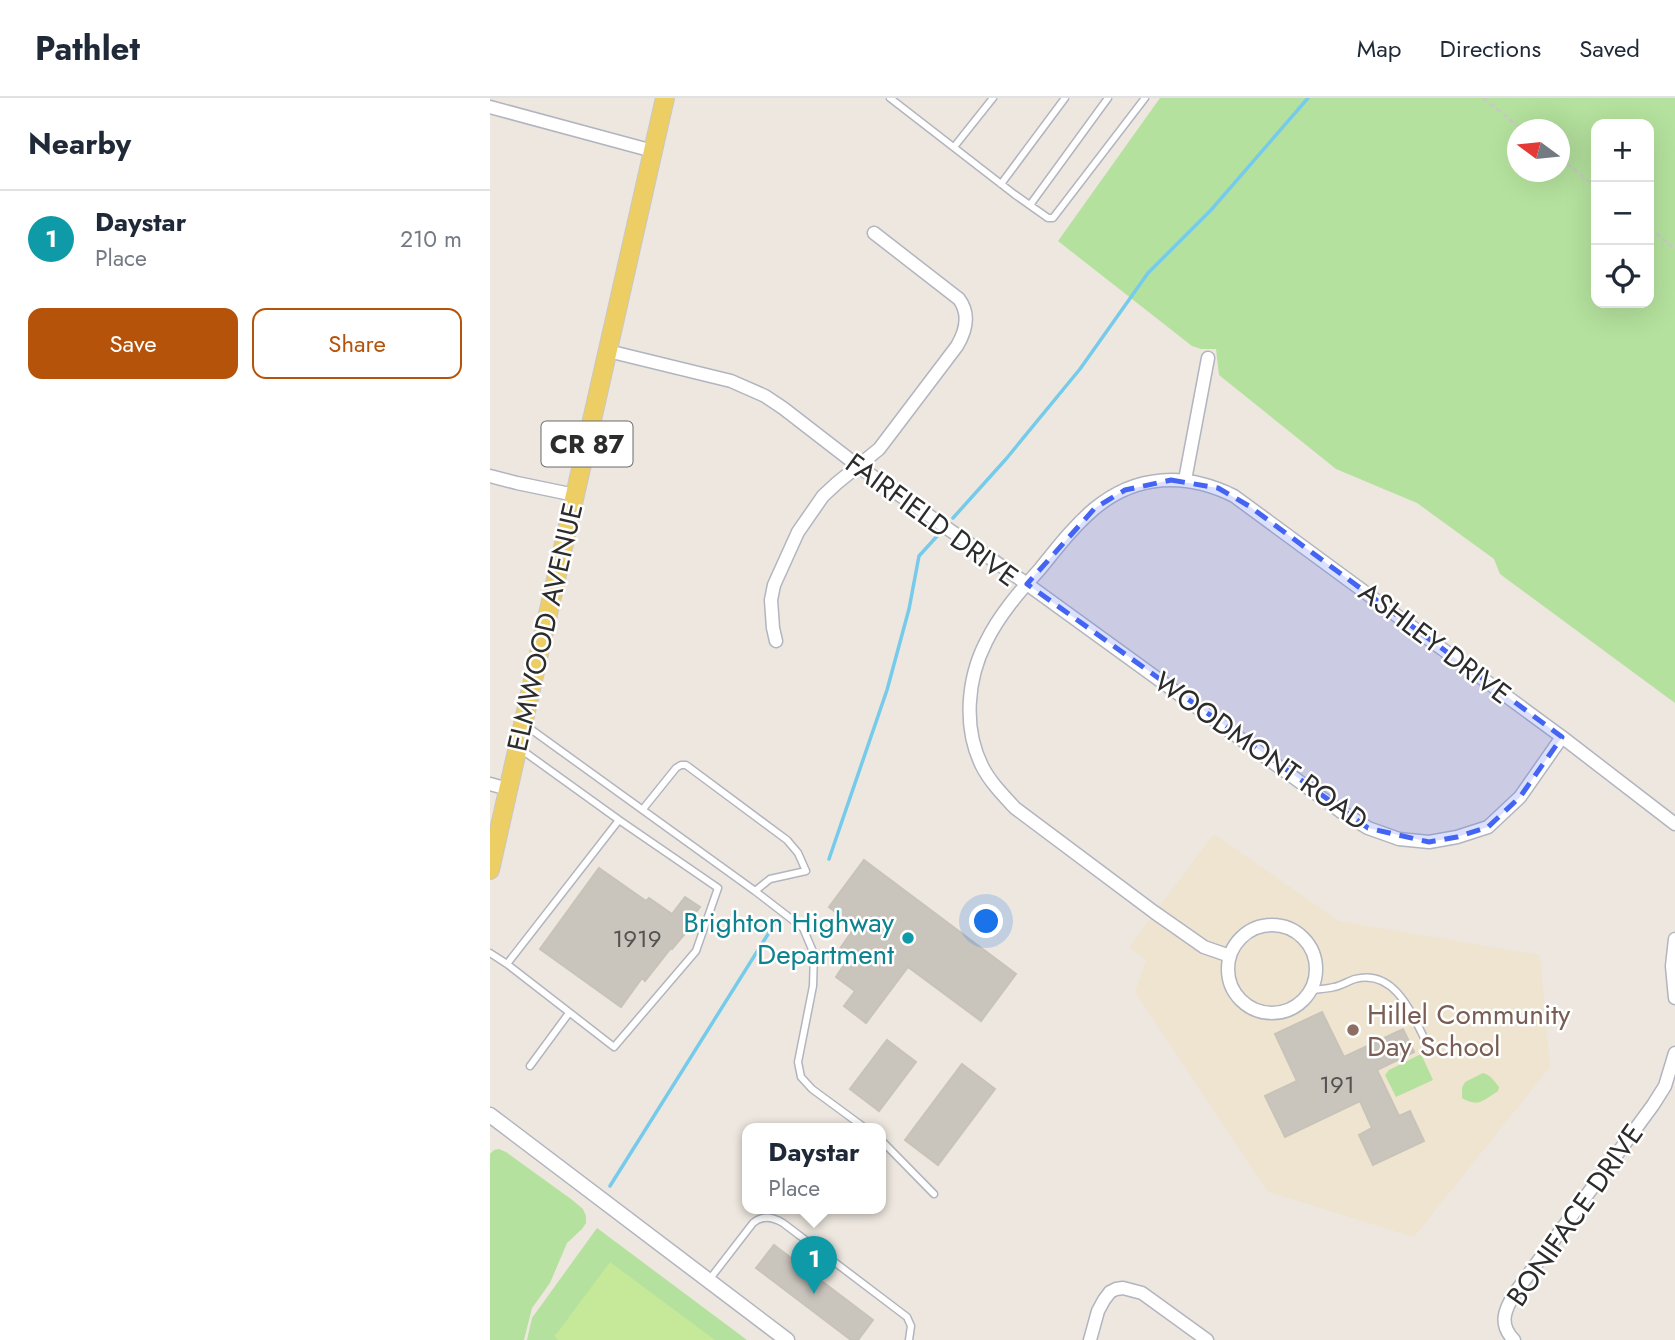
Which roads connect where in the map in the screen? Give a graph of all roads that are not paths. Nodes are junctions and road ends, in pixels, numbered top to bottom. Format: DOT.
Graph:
graph roads {
  1 [pos="665,98"];
  2 [pos="890,98"];
  3 [pos="993,98"];
  4 [pos="1065,98"];
  5 [pos="1108,98"];
  6 [pos="1145,98"];
  7 [pos="490,107"];
  8 [pos="954,147"];
  9 [pos="653,151"];
  10 [pos="1002,184"];
  11 [pos="1030,205"];
  12 [pos="874,233"];
  13 [pos="608,351"];
  14 [pos="1208,358"];
  15 [pos="858,466"];
  16 [pos="490,476"];
  17 [pos="1185,480"];
  18 [pos="575,495"];
  19 [pos="1027,584"];
  20 [pos="776,641"];
  21 [pos="523,723"];
  22 [pos="1562,737"];
  23 [pos="517,747"];
  24 [pos="490,784"];
  25 [pos="508,789"];
  26 [pos="643,809"];
  27 [pos="619,820"];
  28 [pos="1675,824"];
  29 [pos="490,870"];
  30 [pos="755,891"];
  31 [pos="1675,939"];
  32 [pos="490,953"];
  33 [pos="1230,956"];
  34 [pos="507,964"];
  35 [pos="1312,990"];
  36 [pos="1675,998"];
  37 [pos="569,1013"];
  38 [pos="1429,1048"];
  39 [pos="1675,1053"];
  40 [pos="530,1066"];
  41 [pos="490,1115"];
  42 [pos="858,1123"];
  43 [pos="886,1145"];
  44 [pos="934,1194"];
  45 [pos="708,1282"];
  46 [pos="787,1340"];
  47 [pos="909,1340"];
  48 [pos="1090,1340"];
  49 [pos="1207,1340"];
  50 [pos="1514,1340"];
  1 -- 9 [label="main road, ELMWOOD AVENUE / CR 87"];
  2 -- 8 [label="lane"];
  3 -- 8 [label="lane"];
  4 -- 10 [label="lane"];
  5 -- 11 [label="lane"];
  6 -- 11 [label="lane"];
  7 -- 9 [label="street"];
  8 -- 10 [label="lane"];
  9 -- 13 [label="main road, ELMWOOD AVENUE / CR 87"];
  10 -- 11 [label="lane"];
  12 -- 15 [label="street"];
  13 -- 15 [label="street, FAIRFIELD DRIVE"];
  13 -- 18 [label="main road, ELMWOOD AVENUE / CR 87"];
  14 -- 17 [label="street"];
  15 -- 19 [label="street, FAIRFIELD DRIVE"];
  15 -- 20 [label="street"];
  16 -- 18 [label="street"];
  17 -- 19 [label="street, ASHLEY DRIVE"];
  17 -- 22 [label="street, ASHLEY DRIVE"];
  18 -- 21 [label="main road, ELMWOOD AVENUE / CR 87"];
  19 -- 22 [label="street, WOODMONT ROAD"];
  19 -- 33 [label="street, FAIRFIELD DRIVE"];
  21 -- 23 [label="main road, ELMWOOD AVENUE / CR 87"];
  21 -- 26 [label="lane"];
  22 -- 28 [label="street, ASHLEY DRIVE"];
  23 -- 25 [label="main road, ELMWOOD AVENUE / CR 87"];
  23 -- 27 [label="lane"];
  24 -- 25 [label="street"];
  25 -- 29 [label="main road, ELMWOOD AVENUE / CR 87"];
  26 -- 30 [label="lane"];
  26 -- 30 [label="lane"];
  27 -- 34 [label="lane"];
  27 -- 37 [label="lane"];
  30 -- 42 [label="lane"];
  31 -- 36 [label="street"];
  32 -- 34 [label="lane"];
  33 -- 35 [label="street"];
  33 -- 35 [label="street"];
  34 -- 37 [label="lane"];
  35 -- 38 [label="lane"];
  37 -- 40 [label="lane"];
  39 -- 50 [label="street, BONIFACE DRIVE"];
  41 -- 45 [label="street"];
  43 -- 44 [label="lane"];
  45 -- 46 [label="street"];
  45 -- 47 [label="lane"];
  48 -- 49 [label="street"];
}
